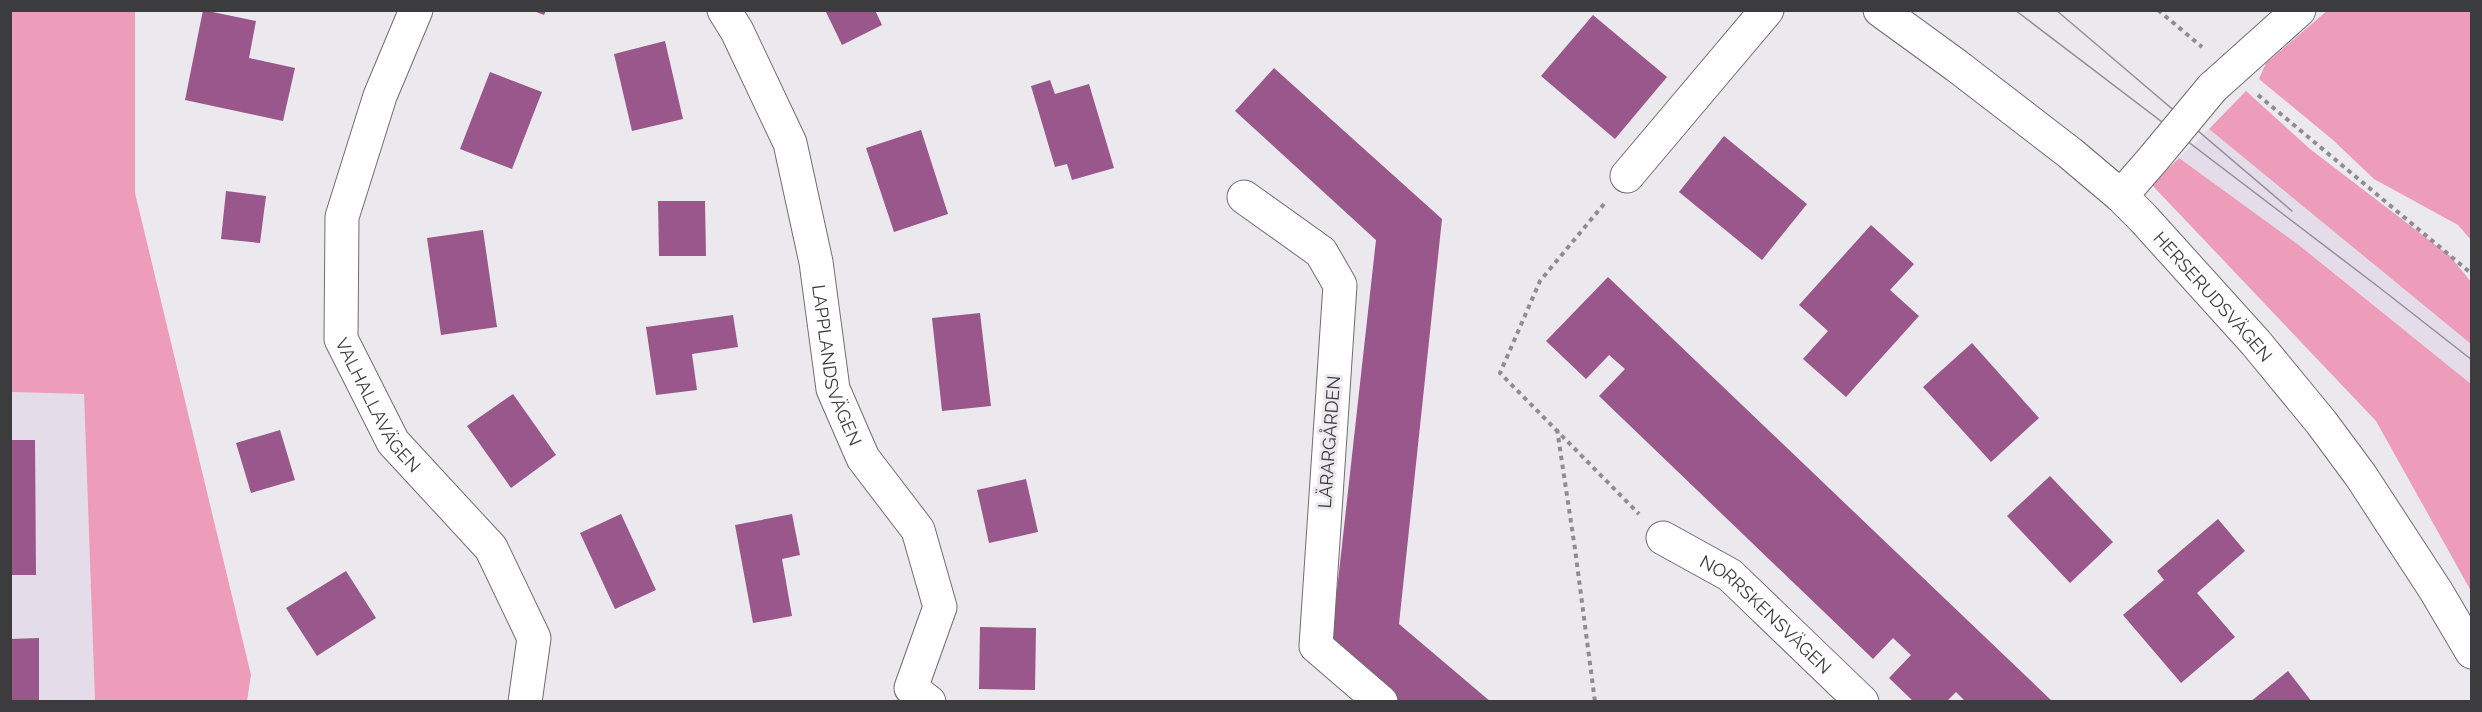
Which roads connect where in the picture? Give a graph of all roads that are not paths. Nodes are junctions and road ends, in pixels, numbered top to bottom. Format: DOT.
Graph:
graph roads {
  1 [pos="416,10"];
  2 [pos="724,10"];
  3 [pos="1767,10"];
  4 [pos="1880,10"];
  5 [pos="2299,10"];
  6 [pos="1627,176"];
  7 [pos="2121,196"];
  8 [pos="1244,197"];
  9 [pos="1663,538"];
  10 [pos="2472,652"];
  11 [pos="915,697"];
  12 [pos="525,702"];
  13 [pos="1381,702"];
  14 [pos="1862,702"];
  1 -- 12 [label="street, VALHALLAVÄGEN"];
  2 -- 11 [label="street, LAPPLANDSVÄGEN"];
  3 -- 6 [label="street"];
  4 -- 7 [label="street, HERSERUDSVÄGEN"];
  5 -- 7 [label="street, bridge"];
  7 -- 10 [label="street, HERSERUDSVÄGEN"];
  8 -- 13 [label="street, LÄRARGÅRDEN"];
  9 -- 14 [label="street, NORRSKENSVÄGEN"];
}
